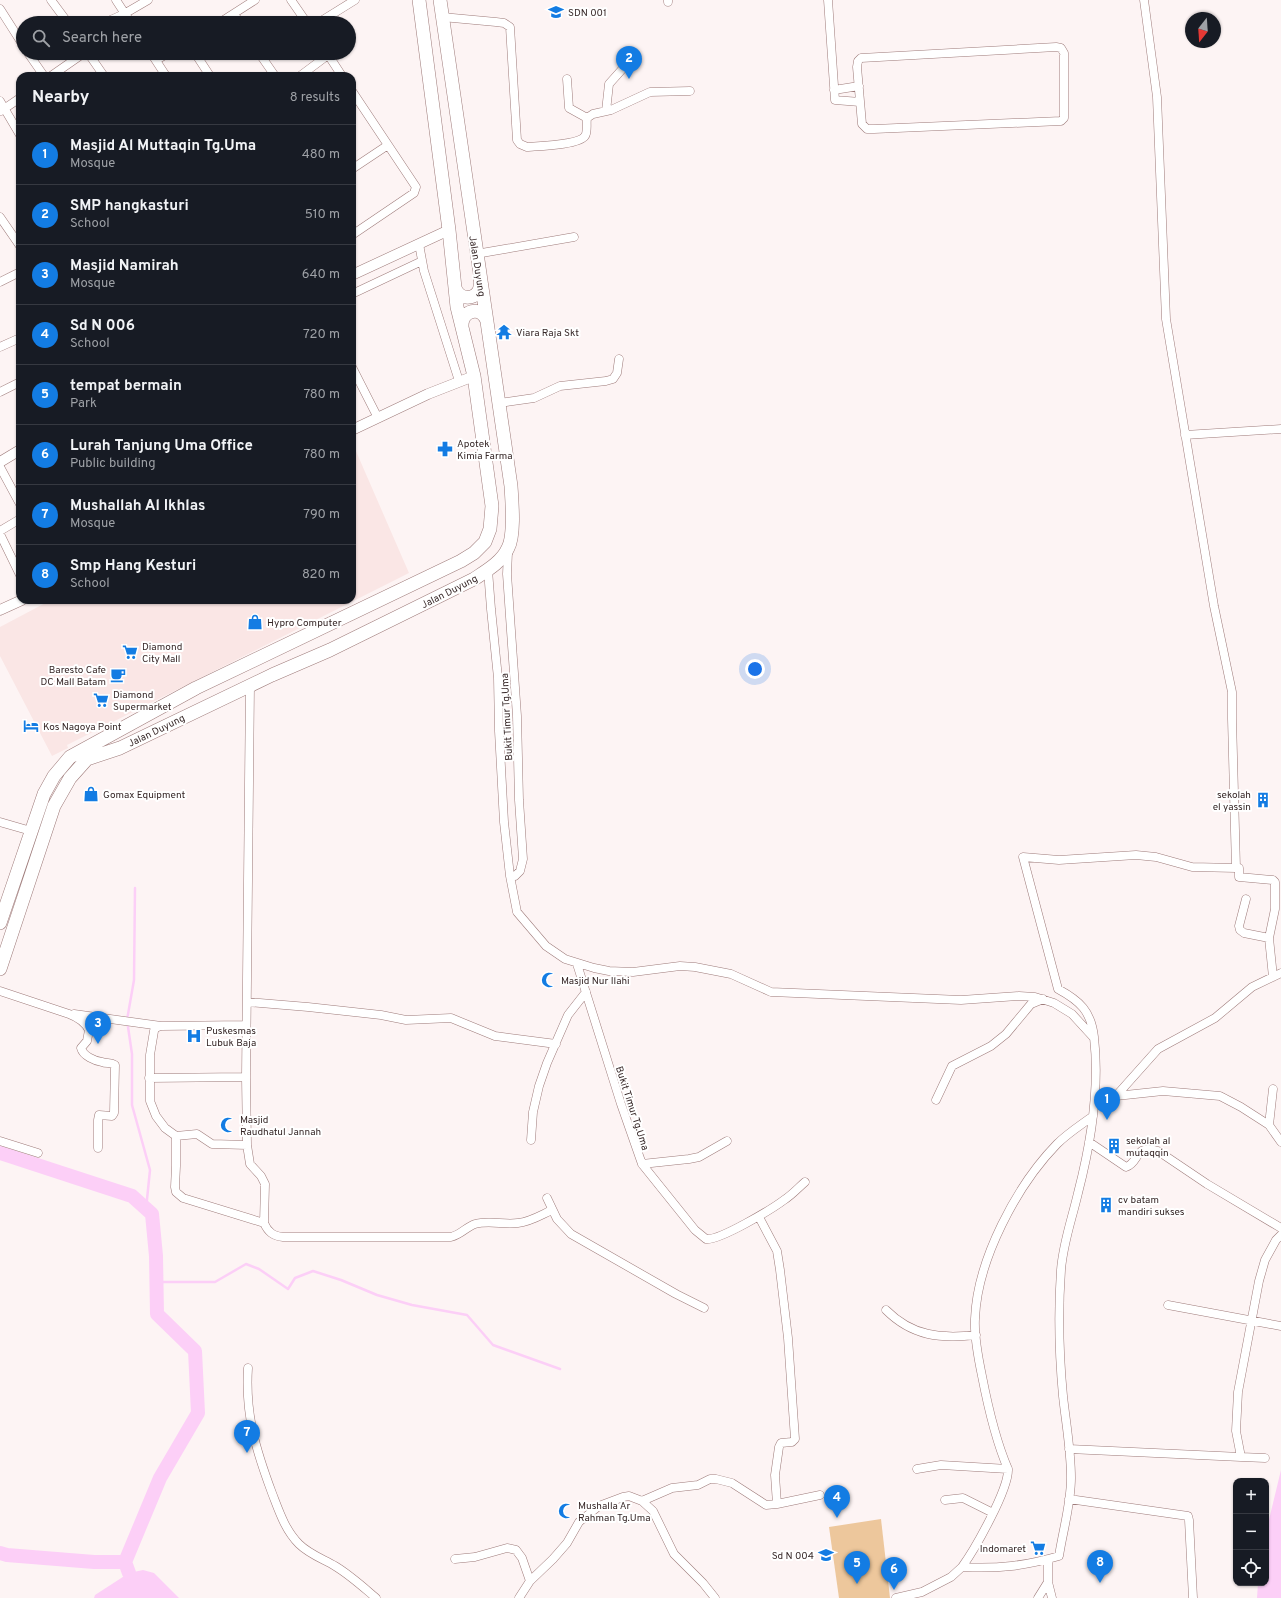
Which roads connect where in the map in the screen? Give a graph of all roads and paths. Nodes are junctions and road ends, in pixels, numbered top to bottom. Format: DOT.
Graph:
graph roads {
  1 [pos="51,0"];
  2 [pos="116,0"];
  3 [pos="148,0"];
  4 [pos="255,0"];
  5 [pos="291,0"];
  6 [pos="355,0"];
  7 [pos="420,0"];
  8 [pos="440,0"];
  9 [pos="828,0"];
  10 [pos="1144,0"];
  11 [pos="0,9"];
  12 [pos="124,14"];
  13 [pos="234,14"];
  14 [pos="63,16"];
  15 [pos="120,16"];
  16 [pos="230,16"];
  17 [pos="302,16"];
  18 [pos="329,16"];
  19 [pos="442,17"];
  20 [pos="16,34"];
  21 [pos="634,56"];
  22 [pos="33,60"];
  23 [pos="74,60"];
  24 [pos="93,60"];
  25 [pos="157,60"];
  26 [pos="200,60"];
  27 [pos="264,60"];
  28 [pos="320,60"];
  29 [pos="332,60"];
  30 [pos="41,72"];
  31 [pos="57,72"];
  32 [pos="101,72"];
  33 [pos="164,72"];
  34 [pos="207,72"];
  35 [pos="272,72"];
  36 [pos="305,72"];
  37 [pos="339,72"];
  38 [pos="567,79"];
  39 [pos="859,86"];
  40 [pos="834,90"];
  41 [pos="690,91"];
  42 [pos="0,101"];
  43 [pos="16,101"];
  44 [pos="860,102"];
  45 [pos="356,104"];
  46 [pos="2,110"];
  47 [pos="606,111"];
  48 [pos="587,118"];
  49 [pos="16,129"];
  50 [pos="388,145"];
  51 [pos="356,166"];
  52 [pos="0,217"];
  53 [pos="449,230"];
  54 [pos="356,232"];
  55 [pos="574,237"];
  56 [pos="16,240"];
  57 [pos="419,244"];
  58 [pos="476,254"];
  59 [pos="422,261"];
  60 [pos="356,273"];
  61 [pos="16,274"];
  62 [pos="0,282"];
  63 [pos="480,282"];
  64 [pos="455,288"];
  65 [pos="356,292"];
  66 [pos="487,321"];
  67 [pos="462,327"];
  68 [pos="16,340"];
  69 [pos="0,347"];
  70 [pos="619,359"];
  71 [pos="356,375"];
  72 [pos="474,376"];
  73 [pos="459,381"];
  74 [pos="16,384"];
  75 [pos="0,392"];
  76 [pos="499,403"];
  77 [pos="378,418"];
  78 [pos="356,428"];
  79 [pos="1281,429"];
  80 [pos="1185,435"];
  81 [pos="16,452"];
  82 [pos="0,462"];
  83 [pos="0,467"];
  84 [pos="16,497"];
  85 [pos="16,522"];
  86 [pos="0,532"];
  87 [pos="508,549"];
  88 [pos="16,566"];
  89 [pos="488,570"];
  90 [pos="16,603"];
  91 [pos="0,610"];
  92 [pos="229,673"];
  93 [pos="200,686"];
  94 [pos="245,687"];
  95 [pos="209,705"];
  96 [pos="0,822"];
  97 [pos="31,831"];
  98 [pos="1236,868"];
  99 [pos="510,876"];
  100 [pos="1246,899"];
  101 [pos="2,918"];
  102 [pos="17,918"];
  103 [pos="1269,938"];
  104 [pos="577,964"];
  105 [pos="0,969"];
  106 [pos="1281,973"];
  107 [pos="1273,977"];
  108 [pos="0,991"];
  109 [pos="586,992"];
  110 [pos="1044,999"];
  111 [pos="247,1002"];
  112 [pos="69,1014"];
  113 [pos="246,1025"];
  114 [pos="161,1026"];
  115 [pos="1094,1038"];
  116 [pos="556,1044"];
  117 [pos="246,1077"];
  118 [pos="149,1078"];
  119 [pos="1273,1089"];
  120 [pos="1116,1096"];
  121 [pos="936,1100"];
  122 [pos="1095,1102"];
  123 [pos="1093,1116"];
  124 [pos="1269,1125"];
  125 [pos="176,1136"];
  126 [pos="531,1140"];
  127 [pos="0,1141"];
  128 [pos="727,1141"];
  129 [pos="1089,1142"];
  130 [pos="1281,1142"];
  131 [pos="247,1146"];
  132 [pos="98,1148"];
  133 [pos="38,1153"];
  134 [pos="642,1164"];
  135 [pos="805,1182"];
  136 [pos="547,1198"];
  137 [pos="552,1210"];
  138 [pos="759,1217"];
  139 [pos="264,1223"];
  140 [pos="1281,1228"];
  141 [pos="1281,1235"];
  142 [pos="1168,1305"];
  143 [pos="704,1308"];
  144 [pos="886,1310"];
  145 [pos="1252,1321"];
  146 [pos="1281,1326"];
  147 [pos="976,1336"];
  148 [pos="248,1368"];
  149 [pos="1069,1449"];
  150 [pos="1241,1457"];
  151 [pos="1265,1458"];
  152 [pos="917,1468"];
  153 [pos="1008,1469"];
  154 [pos="820,1495"];
  155 [pos="1069,1499"];
  156 [pos="945,1500"];
  157 [pos="642,1501"];
  158 [pos="777,1504"];
  159 [pos="993,1513"];
  160 [pos="455,1559"];
  161 [pos="1048,1559"];
  162 [pos="962,1567"];
  163 [pos="530,1581"];
  164 [pos="1048,1582"];
  165 [pos="376,1598"];
  166 [pos="519,1598"];
  167 [pos="715,1598"];
  168 [pos="896,1598"];
  169 [pos="1038,1598"];
  170 [pos="1052,1598"];
  171 [pos="1193,1598"];
  1 -- 14 [label="street"];
  2 -- 12 [label="street"];
  3 -- 12 [label="street"];
  4 -- 13 [label="street"];
  5 -- 17 [label="street"];
  6 -- 18 [label="street"];
  7 -- 53 [label="highway, Jalan Duyung"];
  8 -- 19 [label="highway, Jalan Duyung"];
  9 -- 40 [label="street"];
  10 -- 80 [label="street"];
  11 -- 20 [label="street"];
  12 -- 15 [label="street"];
  13 -- 16 [label="street"];
  19 -- 48 [label="street"];
  19 -- 58 [label="highway, Jalan Duyung"];
  21 -- 47 [label="street"];
  22 -- 30 [label="street"];
  23 -- 31 [label="street"];
  24 -- 32 [label="street"];
  25 -- 33 [label="street"];
  26 -- 34 [label="street"];
  27 -- 35 [label="street"];
  28 -- 36 [label="street"];
  29 -- 37 [label="street"];
  38 -- 48 [label="street"];
  39 -- 40 [label="street"];
  39 -- 44 [label="street"];
  39 -- 44 [label="street"];
  40 -- 44 [label="street"];
  41 -- 47 [label="street"];
  42 -- 46 [label="street"];
  43 -- 46 [label="street"];
  45 -- 50 [label="street"];
  46 -- 49 [label="street"];
  47 -- 48 [label="street"];
  50 -- 51 [label="street"];
  50 -- 54 [label="street"];
  52 -- 56 [label="street"];
  53 -- 57 [label="street"];
  53 -- 64 [label="highway, Jalan Duyung"];
  55 -- 58 [label="street"];
  57 -- 59 [label="street"];
  57 -- 60 [label="street"];
  58 -- 63 [label="highway, Jalan Duyung"];
  59 -- 65 [label="street"];
  59 -- 73 [label="street"];
  61 -- 62 [label="street"];
  63 -- 64 [label="highway"];
  63 -- 66 [label="highway, Jalan Duyung"];
  64 -- 67 [label="highway, Jalan Duyung"];
  66 -- 67 [label="highway"];
  66 -- 76 [label="highway, Jalan Duyung"];
  67 -- 72 [label="highway, Jalan Duyung"];
  68 -- 69 [label="street"];
  70 -- 76 [label="street"];
  71 -- 77 [label="street"];
  72 -- 73 [label="street"];
  72 -- 92 [label="highway, Jalan Duyung"];
  73 -- 77 [label="street"];
  74 -- 75 [label="street"];
  76 -- 87 [label="highway, Jalan Duyung"];
  77 -- 78 [label="street"];
  79 -- 80 [label="street"];
  80 -- 98 [label="street"];
  81 -- 82 [label="street"];
  83 -- 84 [label="street"];
  85 -- 86 [label="street"];
  86 -- 88 [label="street"];
  87 -- 89 [label="highway, Jalan Duyung"];
  87 -- 99 [label="street, Bukit Timur Tg.Uma"];
  89 -- 94 [label="highway, Jalan Duyung"];
  89 -- 99 [label="street, Bukit Timur Tg.Uma"];
  90 -- 91 [label="street"];
  92 -- 93 [label="highway, Jalan Duyung"];
  92 -- 94 [label="highway"];
  93 -- 95 [label="highway"];
  93 -- 97 [label="highway, Jalan Duyung"];
  94 -- 95 [label="highway, Jalan Duyung"];
  94 -- 111 [label="street"];
  95 -- 102 [label="highway, Jalan Duyung"];
  96 -- 97 [label="street"];
  97 -- 101 [label="highway, Jalan Duyung"];
  98 -- 103 [label="street"];
  98 -- 115 [label="street"];
  99 -- 104 [label="street, Bukit Timur Tg.Uma"];
  100 -- 103 [label="street"];
  101 -- 102 [label="highway"];
  102 -- 105 [label="highway, Jalan Duyung"];
  103 -- 107 [label="street"];
  104 -- 109 [label="street, Bukit Timur Tg.Uma"];
  104 -- 110 [label="street"];
  106 -- 107 [label="street"];
  107 -- 120 [label="street"];
  108 -- 112 [label="street"];
  109 -- 116 [label="street"];
  109 -- 134 [label="street, Bukit Timur Tg.Uma"];
  110 -- 115 [label="street"];
  110 -- 121 [label="street"];
  111 -- 113 [label="street"];
  111 -- 116 [label="street"];
  112 -- 114 [label="street"];
  112 -- 132 [label="street"];
  113 -- 114 [label="street"];
  113 -- 117 [label="street"];
  114 -- 118 [label="street"];
  115 -- 122 [label="street"];
  116 -- 126 [label="street"];
  117 -- 118 [label="street"];
  117 -- 131 [label="street"];
  118 -- 125 [label="street"];
  119 -- 124 [label="street"];
  120 -- 122 [label="street"];
  120 -- 124 [label="street"];
  122 -- 123 [label="street"];
  123 -- 129 [label="street"];
  123 -- 147 [label="street"];
  124 -- 130 [label="street"];
  125 -- 131 [label="street"];
  125 -- 139 [label="street"];
  127 -- 133 [label="street"];
  128 -- 134 [label="street"];
  129 -- 140 [label="street"];
  129 -- 149 [label="street"];
  131 -- 139 [label="street"];
  134 -- 138 [label="street, Bukit Timur Tg.Uma"];
  135 -- 138 [label="street, Bukit Timur Tg.Uma"];
  136 -- 137 [label="street"];
  137 -- 139 [label="street"];
  137 -- 143 [label="street"];
  138 -- 158 [label="street"];
  141 -- 145 [label="street"];
  142 -- 145 [label="street"];
  144 -- 147 [label="street"];
  145 -- 146 [label="street"];
  145 -- 150 [label="street"];
  147 -- 153 [label="street"];
  148 -- 165 [label="street"];
  149 -- 150 [label="street"];
  149 -- 155 [label="street"];
  150 -- 151 [label="street"];
  152 -- 153 [label="street"];
  153 -- 159 [label="street"];
  154 -- 158 [label="street"];
  155 -- 161 [label="street"];
  155 -- 171 [label="street"];
  156 -- 159 [label="street"];
  157 -- 158 [label="street"];
  157 -- 163 [label="street"];
  157 -- 167 [label="street"];
  159 -- 162 [label="street"];
  160 -- 163 [label="street"];
  161 -- 162 [label="street"];
  161 -- 164 [label="street"];
  162 -- 168 [label="street"];
  163 -- 166 [label="street"];
  164 -- 169 [label="street"];
  164 -- 170 [label="street"];
}
